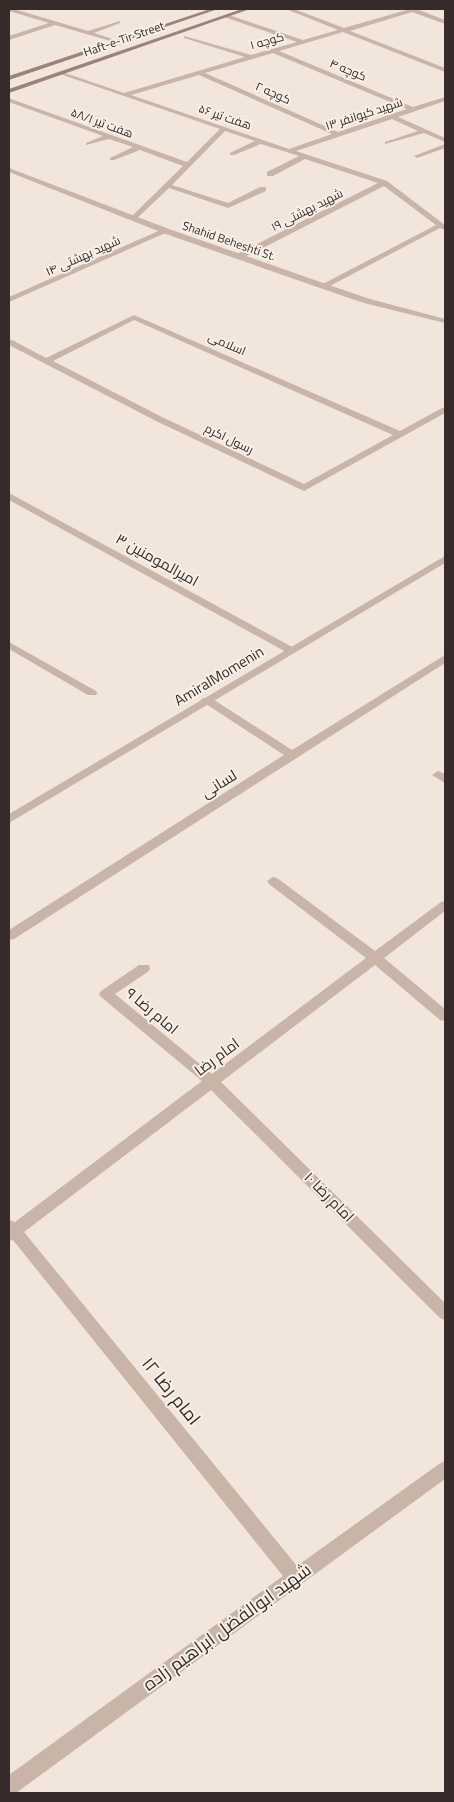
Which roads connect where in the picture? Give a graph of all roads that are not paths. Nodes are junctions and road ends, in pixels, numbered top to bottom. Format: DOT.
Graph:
graph roads {
  1 [pos="9,9"];
  2 [pos="215,9"];
  3 [pos="247,9"];
  4 [pos="289,9"];
  5 [pos="415,10"];
  6 [pos="226,16"];
  7 [pos="118,22"];
  8 [pos="445,22"];
  9 [pos="54,23"];
  10 [pos="343,30"];
  11 [pos="87,33"];
  12 [pos="186,37"];
  13 [pos="9,38"];
  14 [pos="116,41"];
  15 [pos="302,42"];
  16 [pos="273,51"];
  17 [pos="250,57"];
  18 [pos="445,70"];
  19 [pos="198,72"];
  20 [pos="60,73"];
  21 [pos="9,78"];
  22 [pos="9,91"];
  23 [pos="124,95"];
  24 [pos="445,99"];
  25 [pos="9,100"];
  26 [pos="50,109"];
  27 [pos="414,110"];
  28 [pos="41,112"];
  29 [pos="392,117"];
  30 [pos="224,129"];
  31 [pos="424,131"];
  32 [pos="339,134"];
  33 [pos="108,137"];
  34 [pos="445,140"];
  35 [pos="261,141"];
  36 [pos="387,142"];
  37 [pos="88,144"];
  38 [pos="445,146"];
  39 [pos="138,148"];
  40 [pos="289,151"];
  41 [pos="232,154"];
  42 [pos="305,156"];
  43 [pos="417,156"];
  44 [pos="112,158"];
  45 [pos="188,165"];
  46 [pos="9,170"];
  47 [pos="270,174"];
  48 [pos="384,183"];
  49 [pos="170,186"];
  50 [pos="263,189"];
  51 [pos="134,220"];
  52 [pos="443,227"];
  53 [pos="166,231"];
  54 [pos="240,256"];
  55 [pos="322,286"];
  56 [pos="9,300"];
  57 [pos="445,320"];
  58 [pos="9,342"];
  59 [pos="46,361"];
  60 [pos="445,410"];
  61 [pos="400,435"];
  62 [pos="9,496"];
  63 [pos="445,559"];
  64 [pos="9,645"];
  65 [pos="292,651"];
  66 [pos="445,658"];
  67 [pos="92,693"];
  68 [pos="207,700"];
  69 [pos="292,755"];
  70 [pos="9,819"];
  71 [pos="273,881"];
  72 [pos="445,905"];
  73 [pos="9,936"];
  74 [pos="375,958"];
  75 [pos="144,968"];
  76 [pos="445,1016"];
  77 [pos="212,1082"];
  78 [pos="11,1230"];
  79 [pos="445,1313"];
  80 [pos="445,1469"];
  81 [pos="295,1577"];
  82 [pos="9,1786"];
  1 -- 9 [label="street"];
  2 -- 14 [label="main road, Haft-e-Tir Street"];
  3 -- 6 [label="main road, Haft-e-Tir Street"];
  4 -- 10 [label="street"];
  5 -- 8 [label="street"];
  5 -- 10 [label="street, کوچه ۱"];
  6 -- 15 [label="street"];
  6 -- 20 [label="main road, Haft-e-Tir Street"];
  7 -- 11 [label="street"];
  9 -- 11 [label="street"];
  9 -- 13 [label="street"];
  10 -- 15 [label="street, کوچه ۱"];
  10 -- 18 [label="street"];
  11 -- 14 [label="street"];
  12 -- 17 [label="street"];
  14 -- 21 [label="main road, Haft-e-Tir Street"];
  15 -- 16 [label="street, کوچه ۱"];
  16 -- 17 [label="street, کوچه ۱"];
  16 -- 27 [label="street, کوچه ۴"];
  17 -- 19 [label="street, کوچه ۱"];
  19 -- 23 [label="street, کوچه ۱"];
  19 -- 32 [label="street, کوچه ۲"];
  20 -- 22 [label="main road, Haft-e-Tir Street"];
  20 -- 23 [label="street, هفت تیر ۵۶"];
  23 -- 30 [label="street, هفت تیر ۵۶"];
  24 -- 27 [label="street, شهید کیوانفر ۱۳"];
  25 -- 28 [label="street, هفت تیر ۵۸/۱"];
  26 -- 28 [label="street"];
  27 -- 29 [label="street, شهید کیوانفر ۱۳"];
  28 -- 33 [label="street, هفت تیر ۵۸/۱"];
  29 -- 31 [label="street"];
  29 -- 32 [label="street, شهید کیوانفر ۱۳"];
  30 -- 35 [label="street, هفت تیر ۵۶"];
  30 -- 45 [label="street"];
  31 -- 34 [label="street"];
  31 -- 36 [label="street"];
  32 -- 40 [label="street, شهید کیوانفر ۱۳"];
  33 -- 37 [label="street"];
  33 -- 39 [label="street, هفت تیر ۵۸/۱"];
  35 -- 40 [label="street, هفت تیر ۵۶"];
  35 -- 41 [label="street"];
  38 -- 43 [label="street"];
  39 -- 44 [label="street"];
  39 -- 45 [label="street, هفت تیر ۵۸/۱"];
  40 -- 42 [label="street, هفت تیر ۵۶"];
  42 -- 47 [label="street"];
  42 -- 48 [label="street, هفت تیر ۵۶"];
  45 -- 49 [label="street"];
  46 -- 51 [label="street, Shahid Beheshti St."];
  48 -- 52 [label="street, هفت تیر ۵۶"];
  48 -- 54 [label="street, شهید بهشتی ۱۹"];
  49 -- 50 [label="street"];
  49 -- 51 [label="street"];
  51 -- 53 [label="street, Shahid Beheshti St."];
  52 -- 55 [label="street"];
  53 -- 54 [label="street, Shahid Beheshti St."];
  53 -- 56 [label="street, شهید بهشتی ۱۴"];
  54 -- 55 [label="street, Shahid Beheshti St."];
  55 -- 57 [label="street, Shahid Beheshti St."];
  58 -- 59 [label="street"];
  59 -- 61 [label="street, اسلامی"];
  59 -- 61 [label="street, رسول اکرم"];
  60 -- 61 [label="street"];
  62 -- 65 [label="street, امیرالمومنین ۳"];
  63 -- 65 [label="street, AmiralMomenin"];
  64 -- 67 [label="street"];
  65 -- 68 [label="street, AmiralMomenin"];
  66 -- 69 [label="street, لسانی"];
  68 -- 69 [label="street"];
  68 -- 70 [label="street, AmiralMomenin"];
  69 -- 73 [label="street, لسانی"];
  71 -- 74 [label="street"];
  72 -- 74 [label="street, امام رضا"];
  74 -- 76 [label="street"];
  74 -- 77 [label="street, امام رضا"];
  75 -- 77 [label="street, امام رضا ۹"];
  77 -- 78 [label="street, امام رضا"];
  77 -- 79 [label="street, امام رضا ۱۰"];
  78 -- 81 [label="street, امام رضا ۱۲"];
  80 -- 81 [label="street, شهید ابوالفضل ابراهیم زاده"];
  81 -- 82 [label="street, شهید ابوالفضل ابراهیم زاده"];
}
